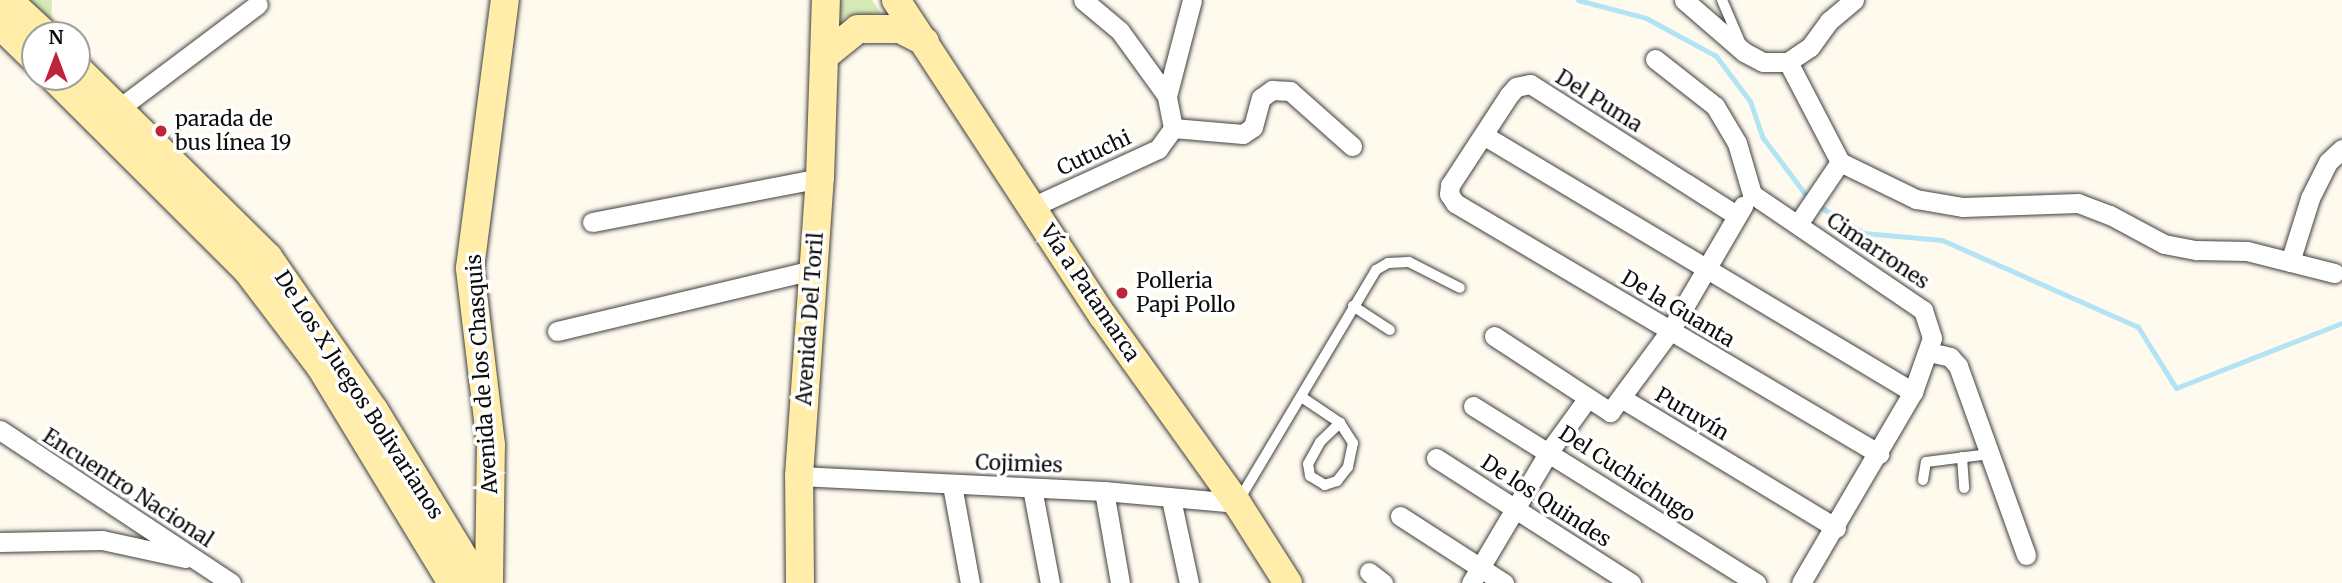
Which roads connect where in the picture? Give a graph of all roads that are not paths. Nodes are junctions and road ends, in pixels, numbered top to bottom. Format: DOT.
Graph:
graph roads {
  1 [pos="8,0"];
  2 [pos="505,0"];
  3 [pos="522,0"];
  4 [pos="826,0"];
  5 [pos="897,0"];
  6 [pos="1083,0"];
  7 [pos="1192,0"];
  8 [pos="1685,0"];
  9 [pos="1722,0"];
  10 [pos="1854,0"];
  11 [pos="258,4"];
  12 [pos="31,21"];
  13 [pos="0,25"];
  14 [pos="926,42"];
  15 [pos="21,45"];
  16 [pos="1744,52"];
  17 [pos="826,55"];
  18 [pos="1655,59"];
  19 [pos="1788,62"];
  20 [pos="91,83"];
  21 [pos="67,91"];
  22 [pos="1167,96"];
  23 [pos="117,110"];
  24 [pos="1173,128"];
  25 [pos="1485,136"];
  26 [pos="1352,146"];
  27 [pos="2342,149"];
  28 [pos="1836,170"];
  29 [pos="820,178"];
  30 [pos="1752,194"];
  31 [pos="1455,203"];
  32 [pos="1032,207"];
  33 [pos="1737,215"];
  34 [pos="1803,217"];
  35 [pos="592,222"];
  36 [pos="2290,262"];
  37 [pos="1705,269"];
  38 [pos="813,271"];
  39 [pos="2334,273"];
  40 [pos="1460,288"];
  41 [pos="1353,306"];
  42 [pos="1390,330"];
  43 [pos="557,331"];
  44 [pos="1670,331"];
  45 [pos="1494,336"];
  46 [pos="1930,352"];
  47 [pos="1913,393"];
  48 [pos="1303,398"];
  49 [pos="1587,399"];
  50 [pos="1623,399"];
  51 [pos="1472,405"];
  52 [pos="1340,423"];
  53 [pos="0,430"];
  54 [pos="1550,450"];
  55 [pos="1879,454"];
  56 [pos="1989,454"];
  57 [pos="1962,457"];
  58 [pos="1436,458"];
  59 [pos="799,476"];
  60 [pos="1923,480"];
  61 [pos="952,485"];
  62 [pos="1032,488"];
  63 [pos="1964,488"];
  64 [pos="1104,491"];
  65 [pos="1171,499"];
  66 [pos="1237,503"];
  67 [pos="1515,509"];
  68 [pos="1400,516"];
  69 [pos="492,519"];
  70 [pos="1836,528"];
  71 [pos="452,539"];
  72 [pos="0,542"];
  73 [pos="2026,555"];
  74 [pos="200,562"];
  75 [pos="1475,575"];
  76 [pos="231,583"];
  77 [pos="453,583"];
  78 [pos="479,583"];
  79 [pos="489,583"];
  80 [pos="503,583"];
  81 [pos="800,583"];
  82 [pos="970,583"];
  83 [pos="1050,583"];
  84 [pos="1120,583"];
  85 [pos="1189,583"];
  86 [pos="1288,583"];
  87 [pos="1504,583"];
  88 [pos="1631,583"];
  89 [pos="1756,583"];
  90 [pos="1801,583"];
  1 -- 12 [label="street"];
  2 -- 69 [label="street, Avenida de los Chasquis"];
  3 -- 80 [label="street, Avenida de los Chasquis"];
  4 -- 17 [label="street, Avenida Del Toril"];
  5 -- 14 [label="street, Vía a Patamarca"];
  6 -- 22 [label="street"];
  7 -- 22 [label="street"];
  8 -- 16 [label="street"];
  9 -- 16 [label="lane"];
  10 -- 19 [label="street"];
  11 -- 23 [label="street"];
  13 -- 15 [label="street"];
  14 -- 17 [label="street"];
  14 -- 32 [label="street, Vía a Patamarca"];
  16 -- 19 [label="street"];
  17 -- 29 [label="street, Avenida Del Toril"];
  18 -- 30 [label="street"];
  19 -- 28 [label="street"];
  20 -- 23 [label="street, De Los X Juegos Bolivarianos"];
  21 -- 77 [label="street, De Los X Juegos Bolivarianos"];
  22 -- 24 [label="street"];
  23 -- 71 [label="street, De Los X Juegos Bolivarianos"];
  24 -- 26 [label="street"];
  24 -- 32 [label="street, Cutuchi"];
  25 -- 31 [label="street, Del Puma"];
  25 -- 33 [label="street, Del Puma"];
  25 -- 37 [label="street"];
  27 -- 36 [label="street"];
  28 -- 34 [label="street"];
  28 -- 36 [label="street"];
  29 -- 35 [label="street"];
  29 -- 38 [label="street, Avenida Del Toril"];
  30 -- 33 [label="street"];
  30 -- 34 [label="street, Cimarrones"];
  31 -- 44 [label="street, De la Guanta"];
  32 -- 66 [label="street, Vía a Patamarca"];
  33 -- 37 [label="street"];
  34 -- 46 [label="street, Cimarrones"];
  36 -- 39 [label="street"];
  37 -- 44 [label="street"];
  37 -- 47 [label="street"];
  38 -- 43 [label="street"];
  38 -- 59 [label="street, Avenida Del Toril"];
  40 -- 41 [label="lane"];
  41 -- 42 [label="lane"];
  41 -- 48 [label="lane"];
  44 -- 50 [label="street"];
  44 -- 55 [label="street, De la Guanta"];
  45 -- 49 [label="street, Puruvín"];
  46 -- 47 [label="street, Cimarrones"];
  46 -- 56 [label="street"];
  47 -- 55 [label="street, Cimarrones"];
  48 -- 52 [label="lane"];
  48 -- 66 [label="lane"];
  49 -- 50 [label="street, Puruvín"];
  49 -- 54 [label="street"];
  50 -- 70 [label="street, Puruvín"];
  51 -- 54 [label="street, Del Cuchichugo"];
  52 -- 52 [label="lane"];
  53 -- 74 [label="street, Encuentro Nacional"];
  54 -- 67 [label="street"];
  54 -- 89 [label="street, Del Cuchichugo"];
  55 -- 70 [label="street, Cimarrones"];
  56 -- 57 [label="lane"];
  56 -- 73 [label="street"];
  57 -- 60 [label="lane"];
  57 -- 63 [label="lane"];
  58 -- 67 [label="street, De los Quindes"];
  59 -- 61 [label="street, Cojimìes"];
  59 -- 81 [label="street, Avenida Del Toril"];
  61 -- 62 [label="street, Cojimìes"];
  61 -- 82 [label="street"];
  62 -- 64 [label="street, Cojimìes"];
  62 -- 83 [label="street"];
  64 -- 65 [label="street, Cojimìes"];
  64 -- 84 [label="street"];
  65 -- 66 [label="street, Cojimìes"];
  65 -- 85 [label="street"];
  66 -- 86 [label="street, Vía a Patamarca"];
  67 -- 75 [label="street"];
  67 -- 88 [label="street, De los Quindes"];
  68 -- 75 [label="street"];
  69 -- 71 [label="street"];
  69 -- 79 [label="street, Avenida de los Chasquis"];
  70 -- 90 [label="street, Cimarrones"];
  71 -- 78 [label="street, De Los X Juegos Bolivarianos"];
  72 -- 74 [label="street"];
  74 -- 76 [label="street, Encuentro Nacional"];
  75 -- 87 [label="street"];
}
